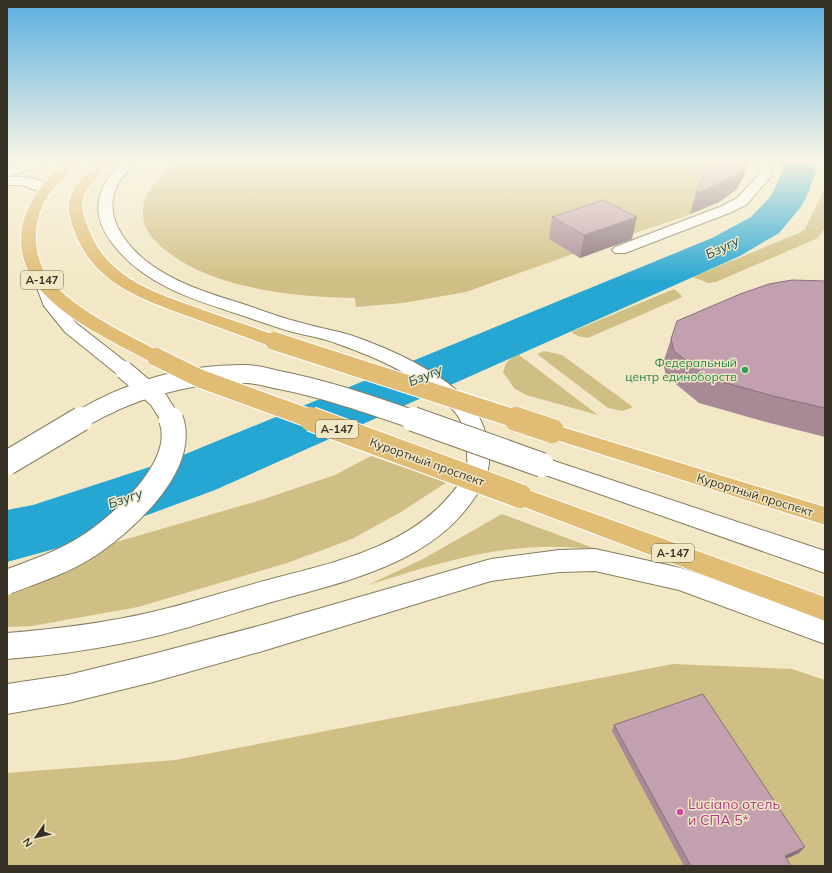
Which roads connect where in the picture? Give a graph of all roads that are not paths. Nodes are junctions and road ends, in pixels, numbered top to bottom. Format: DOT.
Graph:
graph roads {
  1 [pos="38,201"];
  2 [pos="77,201"];
  3 [pos="106,201"];
  4 [pos="743,201"];
  5 [pos="620,250"];
  6 [pos="43,283"];
  7 [pos="7,463"];
  8 [pos="825,516"];
  9 [pos="825,562"];
  10 [pos="7,582"];
  11 [pos="825,609"];
  12 [pos="825,631"];
  13 [pos="7,646"];
  14 [pos="7,699"];
  1 -- 6 [label="main road, Курортный проспект / А-147"];
  2 -- 8 [label="main road, Курортный проспект, bridge"];
  3 -- 13 [label="main road, bridge"];
  4 -- 5 [label="main road"];
  6 -- 10 [label="main road, А-147, bridge"];
  6 -- 11 [label="main road, Курортный проспект / А-147, bridge"];
  7 -- 9 [label="main road, bridge"];
  12 -- 14 [label="main road, А-147"];
}
